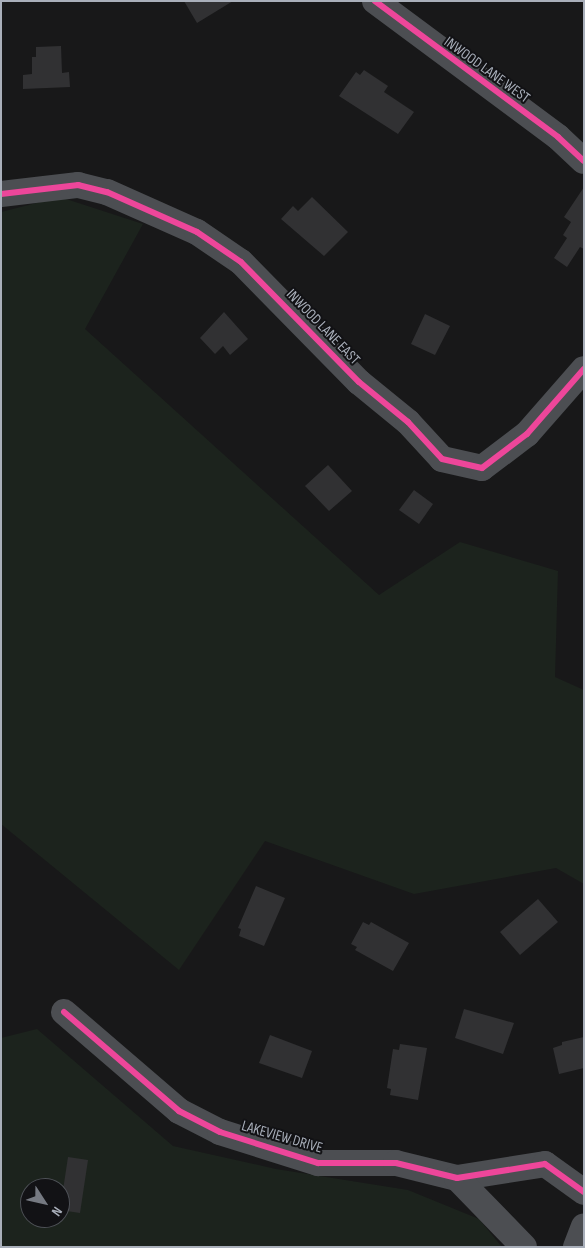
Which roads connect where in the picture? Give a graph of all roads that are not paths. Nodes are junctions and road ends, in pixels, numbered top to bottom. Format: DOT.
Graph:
graph roads {
  1 [pos="374,1"];
  2 [pos="584,161"];
  3 [pos="1,194"];
  4 [pos="584,369"];
  5 [pos="64,1012"];
  6 [pos="457,1178"];
  7 [pos="584,1192"];
  8 [pos="584,1226"];
  9 [pos="524,1247"];
  10 [pos="576,1247"];
  1 -- 2 [label="street, INWOOD LANE WEST"];
  3 -- 4 [label="street, INWOOD LANE EAST"];
  5 -- 6 [label="street, LAKEVIEW DRIVE"];
  6 -- 7 [label="street, LAKEVIEW DRIVE"];
  6 -- 9 [label="street"];
  8 -- 10 [label="street"];
}
